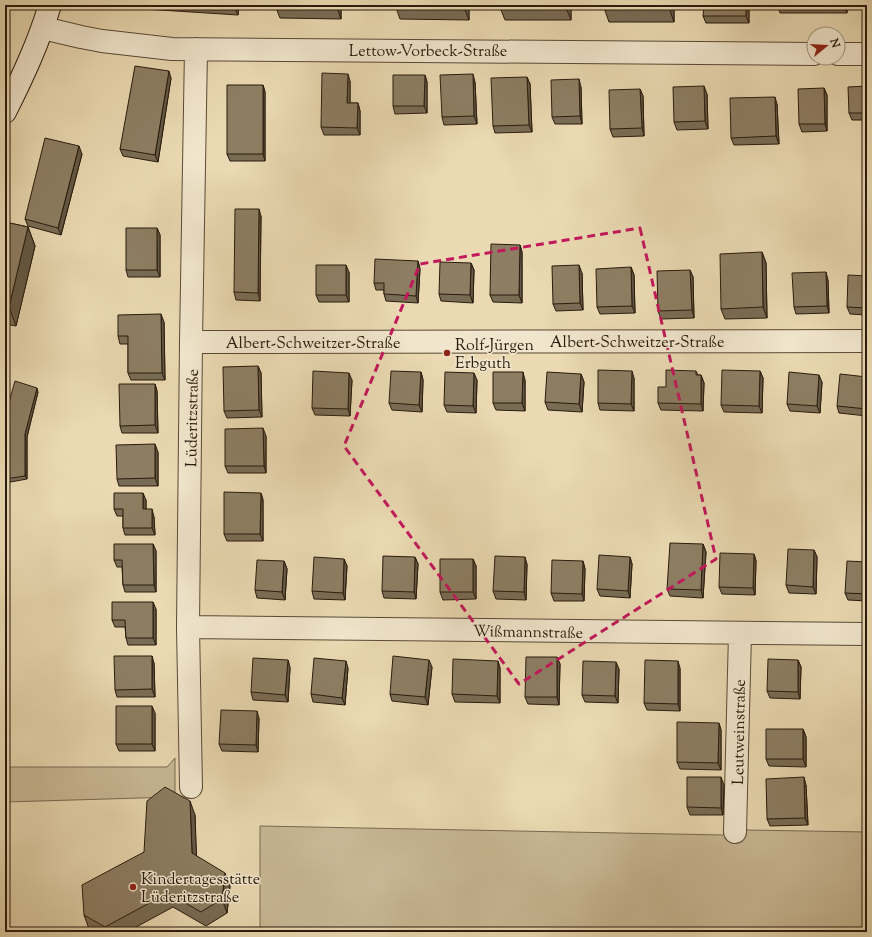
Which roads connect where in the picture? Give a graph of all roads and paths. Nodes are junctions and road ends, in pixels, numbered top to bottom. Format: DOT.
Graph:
graph roads {
  1 [pos="50,5"];
  2 [pos="43,28"];
  3 [pos="196,49"];
  4 [pos="806,54"];
  5 [pos="846,54"];
  6 [pos="867,54"];
  7 [pos="5,112"];
  8 [pos="867,341"];
  9 [pos="192,342"];
  10 [pos="188,627"];
  11 [pos="740,633"];
  12 [pos="867,634"];
  13 [pos="191,788"];
  14 [pos="735,832"];
  1 -- 2 [label="street"];
  2 -- 3 [label="street, Lettow-Vorbeck-Straße"];
  2 -- 7 [label="street"];
  3 -- 4 [label="street, Lettow-Vorbeck-Straße"];
  3 -- 9 [label="street, Lüderitzstraße"];
  5 -- 6 [label="street"];
  8 -- 9 [label="street, Albert-Schweitzer-Straße"];
  9 -- 10 [label="street, Lüderitzstraße"];
  10 -- 11 [label="street, Wißmannstraße"];
  10 -- 13 [label="street, Lüderitzstraße"];
  11 -- 12 [label="street, Wißmannstraße"];
  11 -- 14 [label="street, Leutweinstraße"];
}
